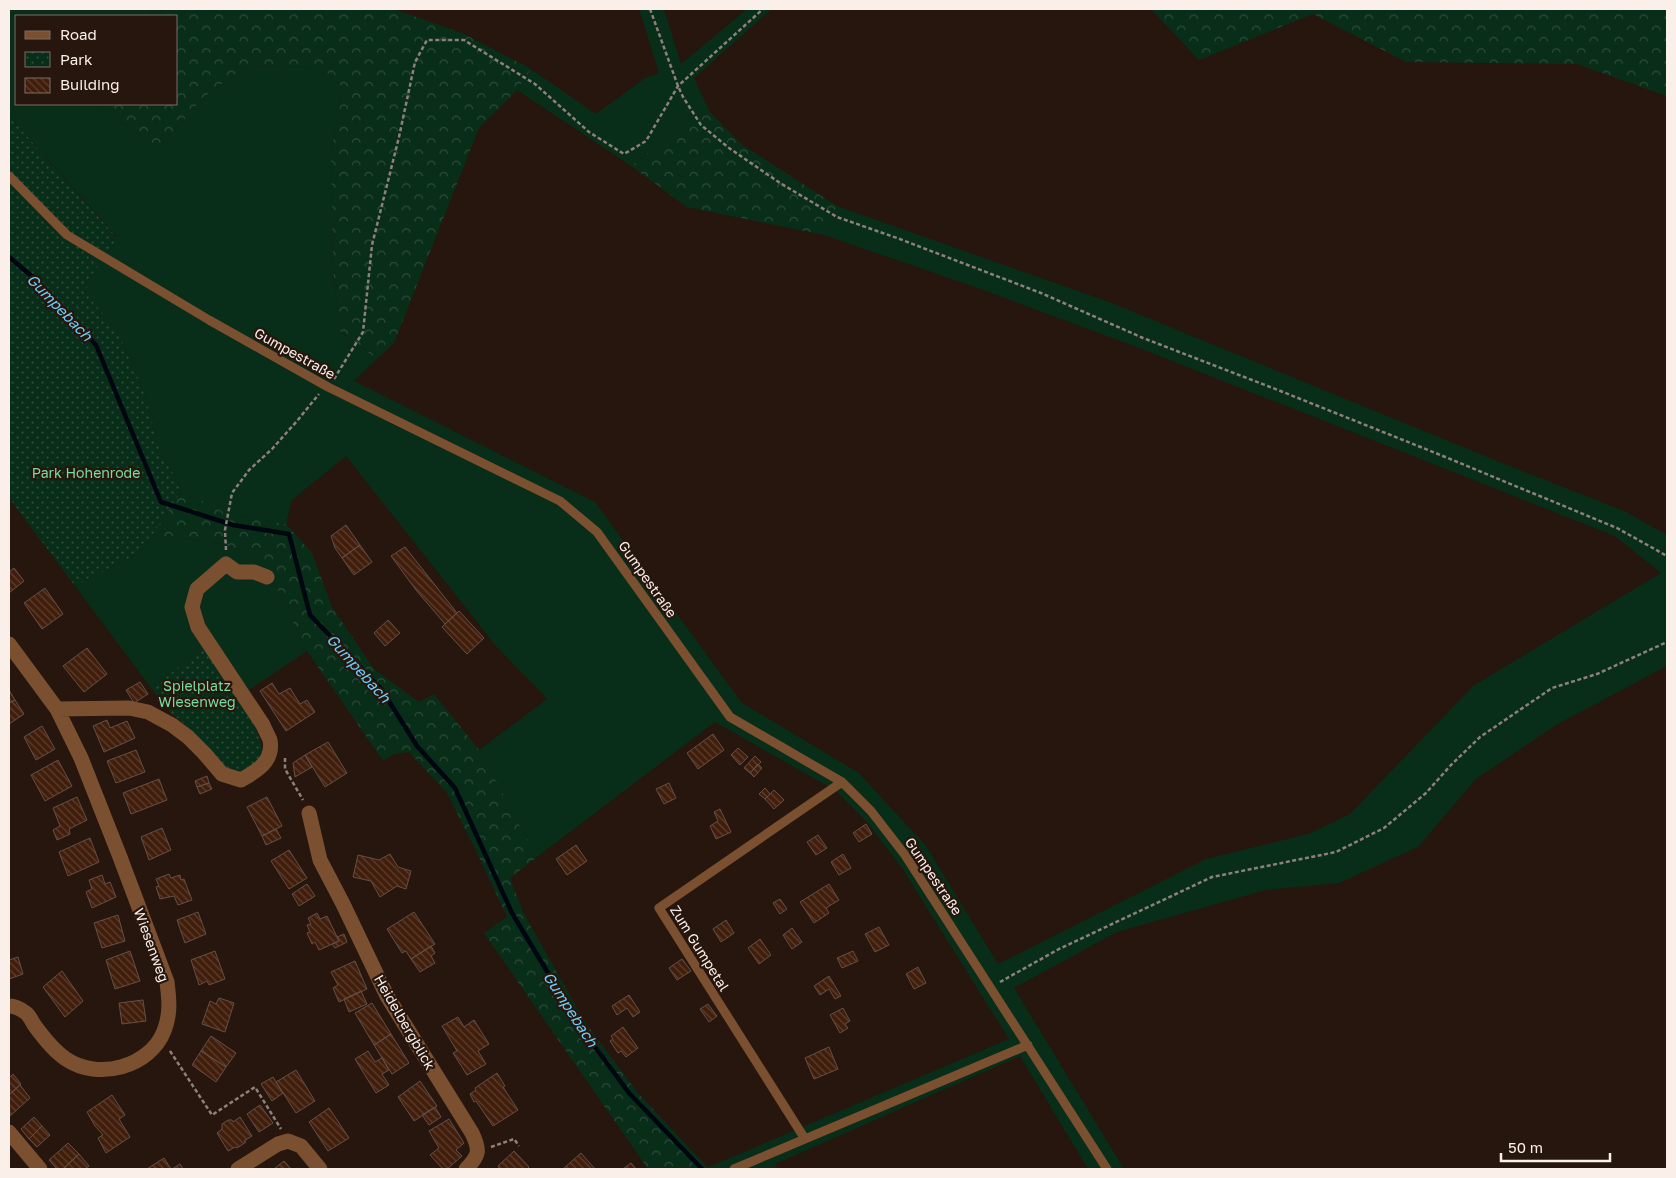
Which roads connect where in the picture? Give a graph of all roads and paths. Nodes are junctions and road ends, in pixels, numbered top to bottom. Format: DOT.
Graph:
graph roads {
  1 [pos="650,9"];
  2 [pos="763,9"];
  3 [pos="678,86"];
  4 [pos="9,176"];
  5 [pos="328,388"];
  6 [pos="226,539"];
  7 [pos="1667,556"];
  8 [pos="267,577"];
  9 [pos="1667,642"];
  10 [pos="9,644"];
  11 [pos="58,709"];
  12 [pos="270,753"];
  13 [pos="842,782"];
  14 [pos="310,812"];
  15 [pos="990,987"];
  16 [pos="9,1006"];
  17 [pos="161,1037"];
  18 [pos="1028,1045"];
  19 [pos="9,1132"];
  20 [pos="805,1139"];
  21 [pos="288,1141"];
  22 [pos="519,1146"];
  23 [pos="477,1151"];
  24 [pos="40,1169"];
  25 [pos="238,1169"];
  26 [pos="320,1169"];
  27 [pos="466,1169"];
  28 [pos="734,1169"];
  29 [pos="1107,1169"];
  1 -- 3 [label="path"];
  2 -- 3 [label="path"];
  3 -- 5 [label="path"];
  3 -- 7 [label="path"];
  4 -- 5 [label="lane, Gumpestraße"];
  5 -- 6 [label="path"];
  5 -- 13 [label="lane, Gumpestraße"];
  8 -- 12 [label="street"];
  9 -- 15 [label="path"];
  10 -- 11 [label="street, Wiesenweg"];
  11 -- 12 [label="street"];
  11 -- 17 [label="street, Wiesenweg"];
  12 -- 14 [label="path"];
  13 -- 15 [label="lane, Gumpestraße"];
  13 -- 20 [label="lane, Zum Gumpetal"];
  14 -- 23 [label="street, Heidelbergblick"];
  15 -- 18 [label="lane, Gumpestraße"];
  16 -- 17 [label="street, Wiesenweg"];
  17 -- 21 [label="path"];
  18 -- 20 [label="lane"];
  18 -- 29 [label="lane, Gumpestraße"];
  19 -- 24 [label="street"];
  20 -- 28 [label="lane"];
  21 -- 25 [label="street"];
  21 -- 26 [label="street"];
  22 -- 23 [label="path"];
  23 -- 27 [label="street"];
}
